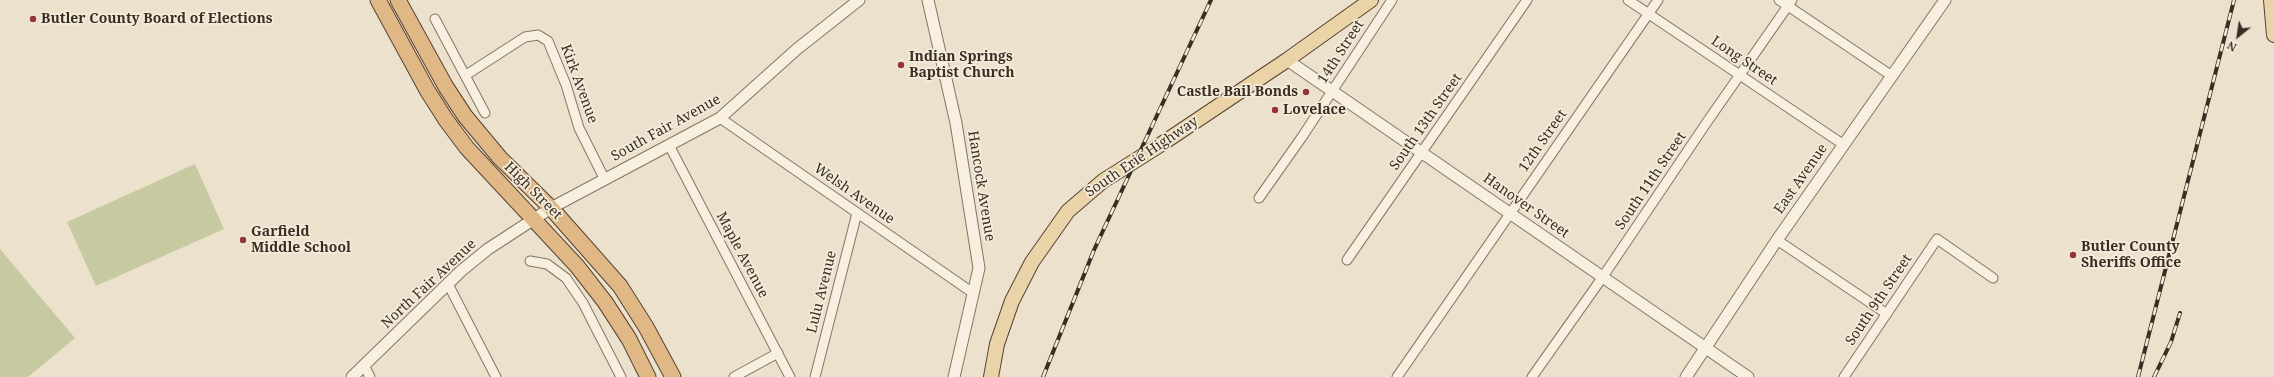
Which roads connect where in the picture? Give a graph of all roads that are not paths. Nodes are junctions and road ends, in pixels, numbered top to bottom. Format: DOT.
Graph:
graph roads {
  1 [pos="378,0"];
  2 [pos="398,0"];
  3 [pos="859,0"];
  4 [pos="928,0"];
  5 [pos="1372,0"];
  6 [pos="1392,0"];
  7 [pos="1527,0"];
  8 [pos="1628,0"];
  9 [pos="1658,0"];
  10 [pos="1779,0"];
  11 [pos="1945,0"];
  12 [pos="2271,0"];
  13 [pos="1790,3"];
  14 [pos="1648,14"];
  15 [pos="435,19"];
  16 [pos="2274,35"];
  17 [pos="1287,60"];
  18 [pos="466,75"];
  19 [pos="1740,75"];
  20 [pos="1892,76"];
  21 [pos="1331,92"];
  22 [pos="485,113"];
  23 [pos="720,118"];
  24 [pos="669,145"];
  25 [pos="1844,145"];
  26 [pos="1422,153"];
  27 [pos="605,180"];
  28 [pos="1258,198"];
  29 [pos="551,208"];
  30 [pos="1510,212"];
  31 [pos="857,213"];
  32 [pos="532,220"];
  33 [pos="1777,240"];
  34 [pos="1347,260"];
  35 [pos="530,261"];
  36 [pos="1602,278"];
  37 [pos="1993,278"];
  38 [pos="448,284"];
  39 [pos="973,293"];
  40 [pos="1887,314"];
  41 [pos="1705,349"];
  42 [pos="778,353"];
  43 [pos="364,365"];
  44 [pos="352,377"];
  45 [pos="370,377"];
  46 [pos="496,377"];
  47 [pos="621,377"];
  48 [pos="648,377"];
  49 [pos="673,377"];
  50 [pos="734,377"];
  51 [pos="790,377"];
  52 [pos="815,377"];
  53 [pos="954,377"];
  54 [pos="991,377"];
  55 [pos="1397,377"];
  56 [pos="1532,377"];
  57 [pos="1686,377"];
  58 [pos="1748,377"];
  59 [pos="1844,377"];
  1 -- 32 [label="highway, High Street"];
  2 -- 29 [label="highway, High Street"];
  3 -- 23 [label="street, South Fair Avenue"];
  4 -- 39 [label="street, Hancock Avenue"];
  5 -- 17 [label="main road, South Erie Highway"];
  6 -- 21 [label="street, 14th Street"];
  7 -- 26 [label="street, South 13th Street"];
  8 -- 14 [label="street, Long Street"];
  9 -- 14 [label="street, 12th Street"];
  10 -- 13 [label="street"];
  11 -- 20 [label="street, East Avenue"];
  12 -- 16 [label="main road"];
  13 -- 19 [label="street, South 11th Street"];
  13 -- 20 [label="street"];
  14 -- 19 [label="street, Long Street"];
  14 -- 30 [label="street, 12th Street"];
  15 -- 18 [label="street"];
  17 -- 21 [label="street, Hanover Street"];
  17 -- 54 [label="main road, South Erie Highway"];
  18 -- 22 [label="street"];
  18 -- 27 [label="street, Kirk Avenue"];
  19 -- 25 [label="street, Long Street"];
  19 -- 36 [label="street, South 11th Street"];
  20 -- 25 [label="street, East Avenue"];
  21 -- 26 [label="street, Hanover Street"];
  21 -- 28 [label="street, 14th Street"];
  23 -- 24 [label="street, South Fair Avenue"];
  23 -- 31 [label="street, Welsh Avenue"];
  24 -- 27 [label="street, South Fair Avenue"];
  24 -- 42 [label="street, Maple Avenue"];
  25 -- 33 [label="street, East Avenue"];
  26 -- 30 [label="street, Hanover Street"];
  26 -- 34 [label="street, South 13th Street"];
  27 -- 29 [label="street, South Fair Avenue"];
  29 -- 32 [label="street, South Fair Avenue"];
  29 -- 49 [label="highway, High Street"];
  30 -- 36 [label="street, Hanover Street"];
  30 -- 55 [label="street, 12th Street"];
  31 -- 39 [label="street, Welsh Avenue"];
  31 -- 52 [label="street, Lulu Avenue"];
  32 -- 38 [label="street, North Fair Avenue"];
  32 -- 48 [label="highway, High Street"];
  33 -- 40 [label="street"];
  33 -- 41 [label="street, East Avenue"];
  35 -- 47 [label="street"];
  36 -- 41 [label="street, Hanover Street"];
  36 -- 56 [label="street, South 11th Street"];
  37 -- 40 [label="street, South 9th Street"];
  38 -- 43 [label="street, North Fair Avenue"];
  38 -- 46 [label="street"];
  39 -- 53 [label="street, Hancock Avenue"];
  40 -- 59 [label="street, South 9th Street"];
  41 -- 57 [label="street, East Avenue"];
  41 -- 58 [label="street, Hanover Street"];
  42 -- 50 [label="street"];
  42 -- 51 [label="street, Maple Avenue"];
  43 -- 44 [label="street, North Fair Avenue"];
  43 -- 45 [label="street"];
}
